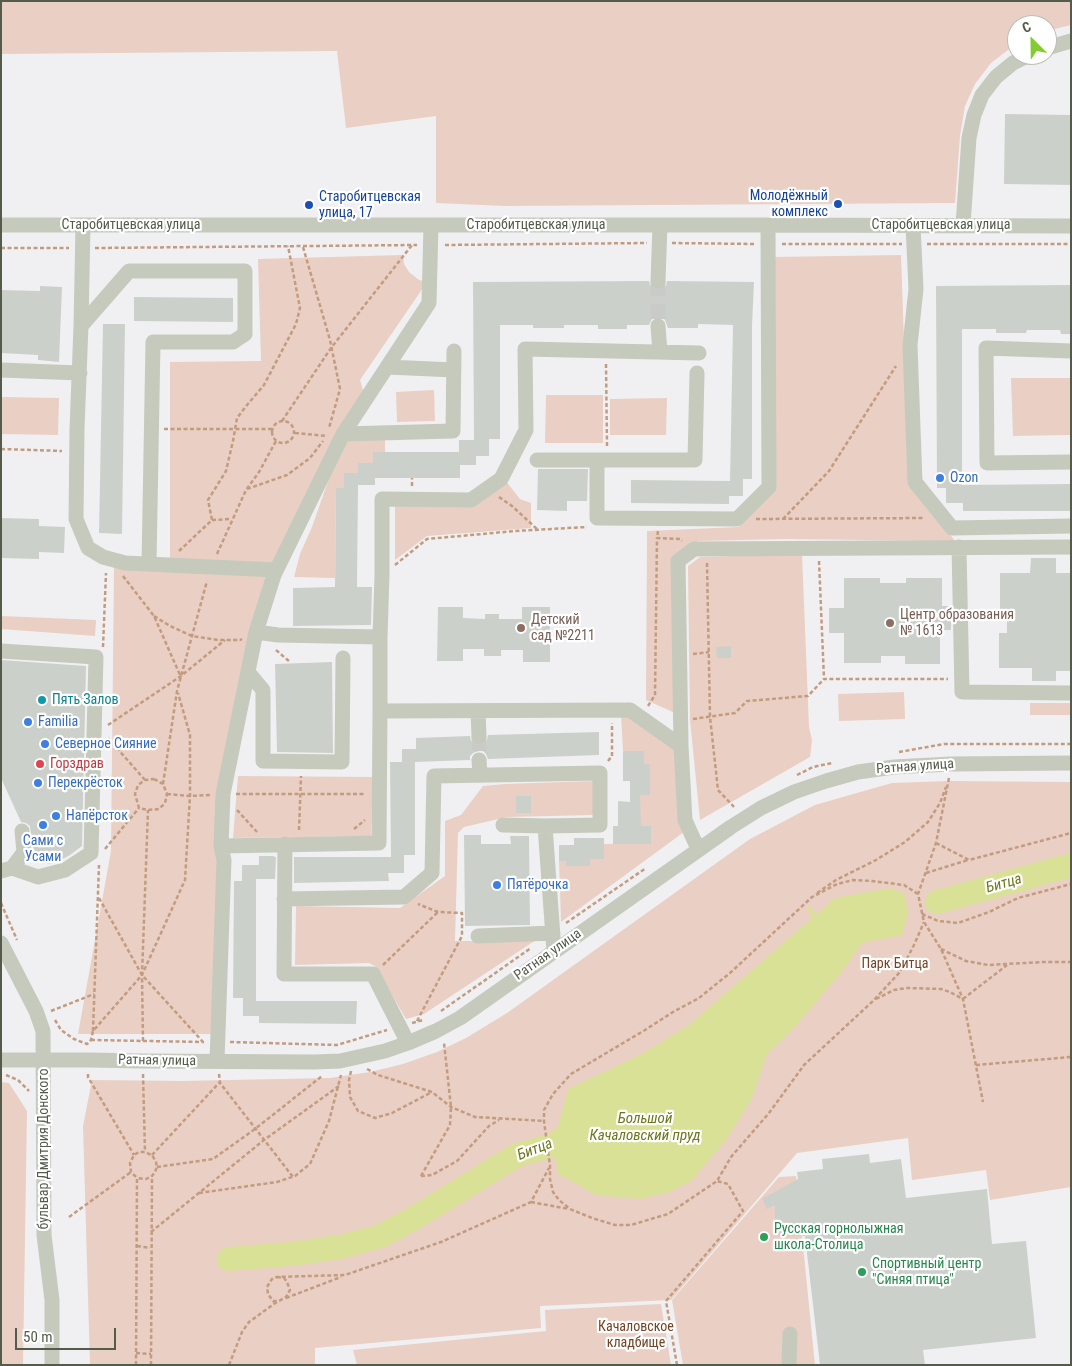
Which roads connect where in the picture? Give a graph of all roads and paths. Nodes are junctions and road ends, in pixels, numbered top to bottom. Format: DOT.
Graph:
graph roads {
  1 [pos="1071,41"];
  2 [pos="1057,45"];
  3 [pos="1010,65"];
  4 [pos="1,225"];
  5 [pos="83,225"];
  6 [pos="660,225"];
  7 [pos="768,225"];
  8 [pos="913,225"];
  9 [pos="963,225"];
  10 [pos="431,226"];
  11 [pos="1071,226"];
  12 [pos="660,243"];
  13 [pos="768,244"];
  14 [pos="914,244"];
  15 [pos="1071,244"];
  16 [pos="412,245"];
  17 [pos="431,245"];
  18 [pos="288,246"];
  19 [pos="303,246"];
  20 [pos="1,248"];
  21 [pos="82,248"];
  22 [pos="658,281"];
  23 [pos="81,326"];
  24 [pos="658,326"];
  25 [pos="910,345"];
  26 [pos="331,348"];
  27 [pos="454,351"];
  28 [pos="1071,351"];
  29 [pos="660,352"];
  30 [pos="699,353"];
  31 [pos="387,368"];
  32 [pos="1,370"];
  33 [pos="454,370"];
  34 [pos="80,373"];
  35 [pos="606,373"];
  36 [pos="697,374"];
  37 [pos="282,421"];
  38 [pos="151,429"];
  39 [pos="235,430"];
  40 [pos="272,430"];
  41 [pos="295,433"];
  42 [pos="343,434"];
  43 [pos="327,436"];
  44 [pos="276,441"];
  45 [pos="1,449"];
  46 [pos="78,451"];
  47 [pos="537,460"];
  48 [pos="602,460"];
  49 [pos="1071,462"];
  50 [pos="487,489"];
  51 [pos="246,490"];
  52 [pos="944,517"];
  53 [pos="597,518"];
  54 [pos="783,518"];
  55 [pos="232,519"];
  56 [pos="737,519"];
  57 [pos="212,520"];
  58 [pos="1071,526"];
  59 [pos="538,530"];
  60 [pos="657,538"];
  61 [pos="959,547"];
  62 [pos="1071,547"];
  63 [pos="819,548"];
  64 [pos="706,549"];
  65 [pos="156,564"];
  66 [pos="211,567"];
  67 [pos="276,570"];
  68 [pos="122,574"];
  69 [pos="382,575"];
  70 [pos="154,616"];
  71 [pos="256,632"];
  72 [pos="192,636"];
  73 [pos="380,637"];
  74 [pos="224,640"];
  75 [pos="1,651"];
  76 [pos="343,658"];
  77 [pos="248,672"];
  78 [pos="181,676"];
  79 [pos="962,679"];
  80 [pos="824,680"];
  81 [pos="177,691"];
  82 [pos="1071,693"];
  83 [pos="655,695"];
  84 [pos="612,710"];
  85 [pos="380,711"];
  86 [pos="478,711"];
  87 [pos="710,717"];
  88 [pos="108,724"];
  89 [pos="479,736"];
  90 [pos="107,737"];
  91 [pos="1071,744"];
  92 [pos="681,746"];
  93 [pos="897,752"];
  94 [pos="304,761"];
  95 [pos="832,763"];
  96 [pos="1071,763"];
  97 [pos="600,772"];
  98 [pos="795,776"];
  99 [pos="145,780"];
  100 [pos="164,784"];
  101 [pos="167,794"];
  102 [pos="223,794"];
  103 [pos="300,794"];
  104 [pos="190,796"];
  105 [pos="380,802"];
  106 [pos="734,807"];
  107 [pos="139,808"];
  108 [pos="148,810"];
  109 [pos="503,825"];
  110 [pos="545,826"];
  111 [pos="22,830"];
  112 [pos="1071,833"];
  113 [pos="936,843"];
  114 [pos="269,844"];
  115 [pos="292,844"];
  116 [pos="335,844"];
  117 [pos="222,846"];
  118 [pos="698,849"];
  119 [pos="100,854"];
  120 [pos="969,860"];
  121 [pos="646,868"];
  122 [pos="7,869"];
  123 [pos="926,873"];
  124 [pos="1071,884"];
  125 [pos="918,894"];
  126 [pos="98,897"];
  127 [pos="404,897"];
  128 [pos="812,897"];
  129 [pos="284,899"];
  130 [pos="438,912"];
  131 [pos="922,914"];
  132 [pos="924,922"];
  133 [pos="553,933"];
  134 [pos="478,936"];
  135 [pos="1,943"];
  136 [pos="941,949"];
  137 [pos="554,951"];
  138 [pos="1071,962"];
  139 [pos="1008,964"];
  140 [pos="142,974"];
  141 [pos="373,974"];
  142 [pos="94,994"];
  143 [pos="963,999"];
  144 [pos="873,1001"];
  145 [pos="49,1011"];
  146 [pos="440,1011"];
  147 [pos="424,1019"];
  148 [pos="416,1022"];
  149 [pos="400,1027"];
  150 [pos="443,1039"];
  151 [pos="91,1040"];
  152 [pos="143,1041"];
  153 [pos="210,1042"];
  154 [pos="87,1044"];
  155 [pos="408,1044"];
  156 [pos="1071,1057"];
  157 [pos="44,1060"];
  158 [pos="217,1061"];
  159 [pos="976,1065"];
  160 [pos="2,1067"];
  161 [pos="351,1067"];
  162 [pos="343,1068"];
  163 [pos="144,1072"];
  164 [pos="323,1075"];
  165 [pos="378,1075"];
  166 [pos="88,1077"];
  167 [pos="339,1086"];
  168 [pos="432,1092"];
  169 [pos="31,1097"];
  170 [pos="983,1102"];
  171 [pos="451,1107"];
  172 [pos="500,1119"];
  173 [pos="544,1121"];
  174 [pos="255,1129"];
  175 [pos="264,1140"];
  176 [pos="145,1152"];
  177 [pos="134,1155"];
  178 [pos="152,1156"];
  179 [pos="550,1166"];
  180 [pos="156,1167"];
  181 [pos="131,1172"];
  182 [pos="152,1176"];
  183 [pos="293,1177"];
  184 [pos="137,1178"];
  185 [pos="717,1181"];
  186 [pos="198,1193"];
  187 [pos="531,1202"];
  188 [pos="570,1209"];
  189 [pos="69,1218"];
  190 [pos="151,1232"];
  191 [pos="137,1246"];
  192 [pos="151,1248"];
  193 [pos="344,1275"];
  194 [pos="277,1276"];
  195 [pos="279,1301"];
  196 [pos="790,1334"];
  197 [pos="136,1353"];
  198 [pos="151,1354"];
  199 [pos="52,1365"];
  200 [pos="136,1365"];
  201 [pos="152,1365"];
  202 [pos="229,1365"];
  203 [pos="677,1365"];
  204 [pos="789,1365"];
  1 -- 2 [label="street"];
  3 -- 9 [label="street"];
  4 -- 5 [label="street, Старобитцевская улица"];
  5 -- 10 [label="street, Старобитцевская улица"];
  5 -- 21 [label="street"];
  6 -- 7 [label="street, Старобитцевская улица"];
  6 -- 10 [label="street, Старобитцевская улица"];
  6 -- 12 [label="street"];
  7 -- 8 [label="street, Старобитцевская улица"];
  7 -- 13 [label="street"];
  8 -- 9 [label="street, Старобитцевская улица"];
  8 -- 14 [label="street"];
  9 -- 11 [label="street, Старобитцевская улица"];
  10 -- 17 [label="street"];
  12 -- 13 [label="path"];
  12 -- 17 [label="path"];
  12 -- 22 [label="street"];
  13 -- 14 [label="path"];
  13 -- 56 [label="street"];
  14 -- 15 [label="path"];
  14 -- 25 [label="street"];
  16 -- 17 [label="path"];
  16 -- 19 [label="path"];
  16 -- 26 [label="path"];
  17 -- 31 [label="street"];
  18 -- 19 [label="path"];
  18 -- 21 [label="path"];
  18 -- 39 [label="path"];
  19 -- 26 [label="path"];
  20 -- 21 [label="path"];
  21 -- 23 [label="street"];
  23 -- 34 [label="street"];
  23 -- 38 [label="street"];
  24 -- 29 [label="street"];
  25 -- 52 [label="street"];
  25 -- 54 [label="path"];
  26 -- 37 [label="path"];
  26 -- 43 [label="path"];
  27 -- 33 [label="street"];
  28 -- 49 [label="street"];
  29 -- 30 [label="street"];
  29 -- 50 [label="street"];
  31 -- 33 [label="street"];
  31 -- 42 [label="street"];
  32 -- 34 [label="street"];
  33 -- 42 [label="street"];
  34 -- 46 [label="street"];
  35 -- 48 [label="path"];
  36 -- 48 [label="street"];
  37 -- 40 [label="path"];
  37 -- 41 [label="path"];
  38 -- 39 [label="path"];
  38 -- 65 [label="street"];
  39 -- 40 [label="path"];
  39 -- 57 [label="path"];
  40 -- 44 [label="path"];
  41 -- 43 [label="path"];
  41 -- 44 [label="path"];
  42 -- 43 [label="path"];
  42 -- 67 [label="street"];
  43 -- 51 [label="path"];
  44 -- 51 [label="path"];
  45 -- 46 [label="path"];
  46 -- 65 [label="street"];
  47 -- 48 [label="street"];
  48 -- 53 [label="street"];
  50 -- 59 [label="path"];
  50 -- 69 [label="street"];
  51 -- 55 [label="path"];
  52 -- 54 [label="path"];
  52 -- 58 [label="street"];
  53 -- 56 [label="street"];
  53 -- 59 [label="path"];
  54 -- 56 [label="path"];
  55 -- 57 [label="path"];
  55 -- 66 [label="path"];
  57 -- 65 [label="path"];
  59 -- 69 [label="path"];
  60 -- 83 [label="path"];
  61 -- 62 [label="street"];
  61 -- 63 [label="street"];
  61 -- 79 [label="street"];
  63 -- 64 [label="street"];
  63 -- 80 [label="path"];
  64 -- 87 [label="path"];
  64 -- 92 [label="street"];
  65 -- 66 [label="street"];
  66 -- 67 [label="street"];
  66 -- 72 [label="path"];
  67 -- 71 [label="street"];
  68 -- 70 [label="path"];
  69 -- 73 [label="street"];
  70 -- 72 [label="path"];
  70 -- 78 [label="path"];
  71 -- 73 [label="street"];
  71 -- 74 [label="path"];
  71 -- 77 [label="street"];
  72 -- 74 [label="path"];
  72 -- 78 [label="path"];
  73 -- 85 [label="street"];
  74 -- 78 [label="path"];
  75 -- 122 [label="street"];
  76 -- 94 [label="street"];
  77 -- 94 [label="street"];
  77 -- 102 [label="street"];
  78 -- 81 [label="path"];
  78 -- 88 [label="path"];
  79 -- 80 [label="path"];
  79 -- 82 [label="street"];
  80 -- 87 [label="path"];
  81 -- 100 [label="path"];
  81 -- 104 [label="path"];
  84 -- 86 [label="street"];
  84 -- 92 [label="street"];
  84 -- 97 [label="path"];
  85 -- 86 [label="street"];
  85 -- 105 [label="street"];
  86 -- 89 [label="street"];
  87 -- 106 [label="path"];
  90 -- 99 [label="path"];
  91 -- 93 [label="path"];
  92 -- 118 [label="street"];
  94 -- 103 [label="path"];
  95 -- 98 [label="path"];
  96 -- 118 [label="street, Ратная улица"];
  97 -- 110 [label="street"];
  97 -- 127 [label="street"];
  99 -- 100 [label="path"];
  99 -- 107 [label="path"];
  100 -- 101 [label="path"];
  101 -- 104 [label="path"];
  101 -- 108 [label="path"];
  102 -- 103 [label="path"];
  102 -- 104 [label="path"];
  102 -- 114 [label="path"];
  102 -- 117 [label="street"];
  103 -- 105 [label="path"];
  103 -- 115 [label="path"];
  104 -- 140 [label="path"];
  105 -- 116 [label="path"];
  105 -- 116 [label="street"];
  107 -- 108 [label="path"];
  107 -- 119 [label="path"];
  108 -- 140 [label="path"];
  109 -- 110 [label="street"];
  110 -- 133 [label="street"];
  111 -- 122 [label="street"];
  112 -- 120 [label="path"];
  113 -- 120 [label="path"];
  113 -- 123 [label="path"];
  113 -- 128 [label="path"];
  114 -- 115 [label="street"];
  114 -- 117 [label="street"];
  115 -- 116 [label="street"];
  115 -- 129 [label="street"];
  117 -- 153 [label="street"];
  118 -- 137 [label="street, Ратная улица"];
  120 -- 123 [label="path"];
  121 -- 133 [label="path"];
  123 -- 125 [label="path"];
  124 -- 131 [label="path"];
  125 -- 128 [label="path"];
  125 -- 131 [label="path"];
  126 -- 140 [label="path"];
  127 -- 129 [label="street"];
  127 -- 130 [label="path"];
  128 -- 173 [label="path"];
  129 -- 141 [label="street"];
  130 -- 141 [label="path"];
  130 -- 148 [label="path"];
  131 -- 132 [label="path"];
  132 -- 136 [label="path"];
  132 -- 144 [label="path"];
  133 -- 134 [label="street"];
  133 -- 137 [label="street"];
  133 -- 146 [label="path"];
  135 -- 157 [label="street, бульвар Дмитрия Донского"];
  136 -- 139 [label="path"];
  136 -- 143 [label="path"];
  137 -- 155 [label="street, Ратная улица"];
  138 -- 139 [label="path"];
  139 -- 143 [label="path"];
  140 -- 151 [label="path"];
  140 -- 152 [label="path"];
  140 -- 153 [label="path"];
  141 -- 149 [label="street"];
  142 -- 145 [label="path"];
  143 -- 144 [label="path"];
  143 -- 159 [label="path"];
  144 -- 185 [label="path"];
  147 -- 148 [label="path"];
  148 -- 149 [label="path"];
  149 -- 153 [label="path"];
  149 -- 155 [label="street"];
  150 -- 171 [label="path"];
  151 -- 152 [label="path"];
  151 -- 154 [label="path"];
  152 -- 153 [label="path"];
  153 -- 158 [label="street"];
  155 -- 158 [label="street, Ратная улица"];
  156 -- 159 [label="path"];
  157 -- 158 [label="street, Ратная улица"];
  157 -- 160 [label="street, Ратная улица"];
  157 -- 199 [label="street, бульвар Дмитрия Донского"];
  159 -- 170 [label="path"];
  160 -- 169 [label="path"];
  161 -- 168 [label="path"];
  162 -- 167 [label="path"];
  163 -- 176 [label="path"];
  164 -- 174 [label="path"];
  165 -- 168 [label="path"];
  166 -- 177 [label="path"];
  167 -- 175 [label="path"];
  167 -- 183 [label="path"];
  168 -- 171 [label="path"];
  171 -- 172 [label="path"];
  171 -- 172 [label="path"];
  172 -- 173 [label="path"];
  173 -- 179 [label="path"];
  174 -- 175 [label="path"];
  174 -- 178 [label="path"];
  174 -- 180 [label="path"];
  175 -- 183 [label="path"];
  175 -- 186 [label="path"];
  176 -- 177 [label="path"];
  176 -- 178 [label="path"];
  177 -- 181 [label="path"];
  178 -- 180 [label="path"];
  179 -- 187 [label="path"];
  179 -- 188 [label="path"];
  180 -- 182 [label="path"];
  181 -- 184 [label="path"];
  181 -- 189 [label="path"];
  182 -- 184 [label="path"];
  182 -- 190 [label="path"];
  183 -- 186 [label="path"];
  184 -- 191 [label="path"];
  185 -- 188 [label="path"];
  185 -- 203 [label="path"];
  186 -- 190 [label="path"];
  187 -- 188 [label="path"];
  187 -- 193 [label="path"];
  190 -- 192 [label="path"];
  191 -- 192 [label="path"];
  191 -- 197 [label="path"];
  192 -- 198 [label="path"];
  193 -- 194 [label="path"];
  193 -- 195 [label="path"];
  194 -- 195 [label="path"];
  194 -- 195 [label="path"];
  195 -- 202 [label="path"];
  196 -- 204 [label="street"];
  197 -- 198 [label="path"];
  197 -- 200 [label="path"];
  198 -- 201 [label="path"];
}
